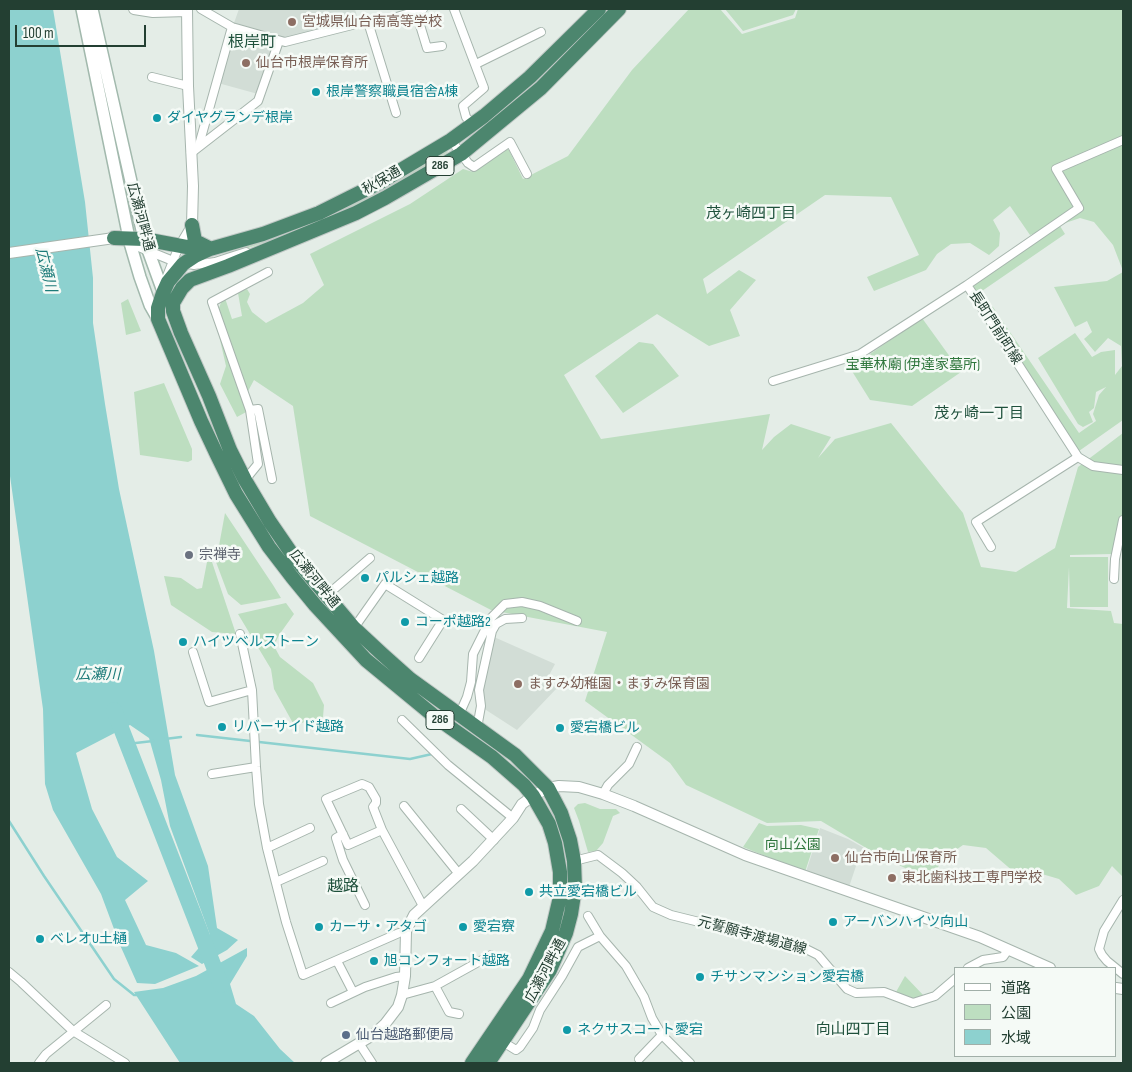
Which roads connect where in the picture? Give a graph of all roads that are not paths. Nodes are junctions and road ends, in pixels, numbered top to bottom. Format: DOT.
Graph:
graph roads {
  1 [pos="82,9"];
  2 [pos="92,9"];
  3 [pos="134,9"];
  4 [pos="201,9"];
  5 [pos="454,9"];
  6 [pos="599,9"];
  7 [pos="619,9"];
  8 [pos="187,10"];
  9 [pos="419,10"];
  10 [pos="368,22"];
  11 [pos="232,27"];
  12 [pos="541,32"];
  13 [pos="279,41"];
  14 [pos="442,46"];
  15 [pos="476,64"];
  16 [pos="152,77"];
  17 [pos="188,86"];
  18 [pos="396,114"];
  19 [pos="472,125"];
  20 [pos="451,140"];
  21 [pos="1123,140"];
  22 [pos="195,149"];
  23 [pos="461,154"];
  24 [pos="527,174"];
  25 [pos="192,225"];
  26 [pos="121,239"];
  27 [pos="146,245"];
  28 [pos="179,246"];
  29 [pos="210,249"];
  30 [pos="270,249"];
  31 [pos="9,253"];
  32 [pos="178,262"];
  33 [pos="268,272"];
  34 [pos="967,285"];
  35 [pos="163,293"];
  36 [pos="173,311"];
  37 [pos="158,319"];
  38 [pos="773,381"];
  39 [pos="250,410"];
  40 [pos="1078,457"];
  41 [pos="1123,470"];
  42 [pos="272,478"];
  43 [pos="245,480"];
  44 [pos="1123,520"];
  45 [pos="991,547"];
  46 [pos="370,558"];
  47 [pos="1114,579"];
  48 [pos="326,596"];
  49 [pos="522,618"];
  50 [pos="577,622"];
  51 [pos="354,628"];
  52 [pos="240,634"];
  53 [pos="193,652"];
  54 [pos="419,658"];
  55 [pos="252,690"];
  56 [pos="459,715"];
  57 [pos="402,720"];
  58 [pos="477,728"];
  59 [pos="637,747"];
  60 [pos="256,767"];
  61 [pos="212,774"];
  62 [pos="548,788"];
  63 [pos="602,794"];
  64 [pos="533,796"];
  65 [pos="404,806"];
  66 [pos="461,809"];
  67 [pos="513,818"];
  68 [pos="310,828"];
  69 [pos="382,830"];
  70 [pos="343,834"];
  71 [pos="494,840"];
  72 [pos="267,848"];
  73 [pos="323,861"];
  74 [pos="574,861"];
  75 [pos="459,874"];
  76 [pos="276,882"];
  77 [pos="1123,900"];
  78 [pos="365,905"];
  79 [pos="423,906"];
  80 [pos="588,916"];
  81 [pos="406,931"];
  82 [pos="600,936"];
  83 [pos="1008,950"];
  84 [pos="491,955"];
  85 [pos="337,961"];
  86 [pos="970,967"];
  87 [pos="1048,967"];
  88 [pos="1114,967"];
  89 [pos="9,972"];
  90 [pos="405,976"];
  91 [pos="954,979"];
  92 [pos="435,986"];
  93 [pos="353,992"];
  94 [pos="402,995"];
  95 [pos="331,1003"];
  96 [pos="106,1005"];
  97 [pos="459,1014"];
  98 [pos="73,1031"];
  99 [pos="662,1035"];
  100 [pos="504,1042"];
  101 [pos="358,1043"];
  102 [pos="639,1059"];
  103 [pos="479,1060"];
  104 [pos="39,1063"];
  105 [pos="125,1063"];
  106 [pos="326,1063"];
  107 [pos="372,1063"];
  108 [pos="690,1063"];
  1 -- 26 [label="main road, 広瀬河畔通"];
  2 -- 27 [label="main road, 広瀬河畔通"];
  3 -- 8 [label="street"];
  4 -- 11 [label="street"];
  5 -- 15 [label="street"];
  6 -- 19 [label="highway, 秋保通 / 286"];
  7 -- 23 [label="highway, 秋保通 / 286"];
  8 -- 17 [label="street"];
  9 -- 10 [label="street"];
  9 -- 14 [label="street"];
  10 -- 13 [label="street"];
  10 -- 18 [label="street"];
  11 -- 13 [label="street"];
  11 -- 22 [label="street"];
  12 -- 15 [label="street"];
  13 -- 22 [label="street"];
  15 -- 19 [label="street"];
  16 -- 17 [label="street"];
  17 -- 22 [label="street"];
  19 -- 20 [label="highway, 秋保通 / 286"];
  20 -- 23 [label="street"];
  20 -- 29 [label="highway, 秋保通 / 286"];
  21 -- 34 [label="street, 長町門前町線"];
  22 -- 25 [label="street"];
  23 -- 24 [label="street"];
  23 -- 30 [label="highway, 秋保通 / 286"];
  25 -- 28 [label="street"];
  25 -- 29 [label="highway"];
  26 -- 27 [label="highway"];
  26 -- 31 [label="street"];
  26 -- 37 [label="main road, 広瀬河畔通"];
  27 -- 28 [label="highway"];
  27 -- 32 [label="street"];
  27 -- 35 [label="main road, 広瀬河畔通"];
  28 -- 29 [label="highway"];
  28 -- 32 [label="street"];
  29 -- 32 [label="highway, 秋保通 / 286"];
  30 -- 32 [label="street"];
  30 -- 36 [label="highway, 秋保通 / 286"];
  32 -- 35 [label="highway, 秋保通 / 286"];
  33 -- 39 [label="street"];
  34 -- 38 [label="street"];
  34 -- 40 [label="street, 長町門前町線"];
  35 -- 36 [label="main road, 広瀬河畔通"];
  35 -- 37 [label="highway, 秋保通 / 286"];
  36 -- 43 [label="highway, 広瀬河畔通 / 286"];
  37 -- 64 [label="highway, 広瀬河畔通 / 286"];
  39 -- 42 [label="street"];
  39 -- 43 [label="street"];
  40 -- 41 [label="street"];
  40 -- 45 [label="street"];
  43 -- 48 [label="highway, 広瀬河畔通 / 286"];
  44 -- 47 [label="street"];
  46 -- 48 [label="street"];
  48 -- 51 [label="highway, 広瀬河畔通 / 286"];
  49 -- 58 [label="street"];
  50 -- 56 [label="street"];
  51 -- 54 [label="street"];
  51 -- 56 [label="highway, 広瀬河畔通 / 286"];
  52 -- 55 [label="street"];
  53 -- 55 [label="street"];
  55 -- 60 [label="street"];
  56 -- 58 [label="highway, 広瀬河畔通 / 286"];
  57 -- 67 [label="street"];
  58 -- 62 [label="highway, 広瀬河畔通 / 286"];
  59 -- 63 [label="street"];
  60 -- 61 [label="street"];
  60 -- 72 [label="street"];
  62 -- 63 [label="street"];
  62 -- 64 [label="street"];
  62 -- 74 [label="highway, 広瀬河畔通 / 286"];
  63 -- 83 [label="street"];
  64 -- 67 [label="street"];
  64 -- 103 [label="highway, 広瀬河畔通 / 286"];
  65 -- 75 [label="street"];
  66 -- 71 [label="street"];
  67 -- 71 [label="street"];
  68 -- 72 [label="street"];
  69 -- 70 [label="street"];
  69 -- 70 [label="street"];
  69 -- 79 [label="street"];
  70 -- 78 [label="street"];
  71 -- 75 [label="street"];
  72 -- 76 [label="street"];
  73 -- 76 [label="street"];
  74 -- 91 [label="street, 元誓願寺渡場道線"];
  74 -- 100 [label="highway, 広瀬河畔通 / 286"];
  75 -- 79 [label="street"];
  76 -- 85 [label="street"];
  77 -- 88 [label="street"];
  79 -- 81 [label="street"];
  80 -- 82 [label="street"];
  81 -- 85 [label="street"];
  81 -- 90 [label="street"];
  82 -- 99 [label="street"];
  82 -- 100 [label="street"];
  83 -- 86 [label="street"];
  83 -- 87 [label="street"];
  84 -- 92 [label="street"];
  85 -- 93 [label="street"];
  89 -- 98 [label="street"];
  90 -- 93 [label="street"];
  90 -- 94 [label="street"];
  92 -- 94 [label="street"];
  92 -- 97 [label="street"];
  93 -- 95 [label="street"];
  94 -- 101 [label="street"];
  96 -- 98 [label="street"];
  98 -- 104 [label="street"];
  98 -- 105 [label="street"];
  99 -- 102 [label="street"];
  99 -- 108 [label="street"];
  100 -- 103 [label="highway, 広瀬河畔通 / 286"];
  101 -- 106 [label="street"];
  101 -- 107 [label="street"];
}
